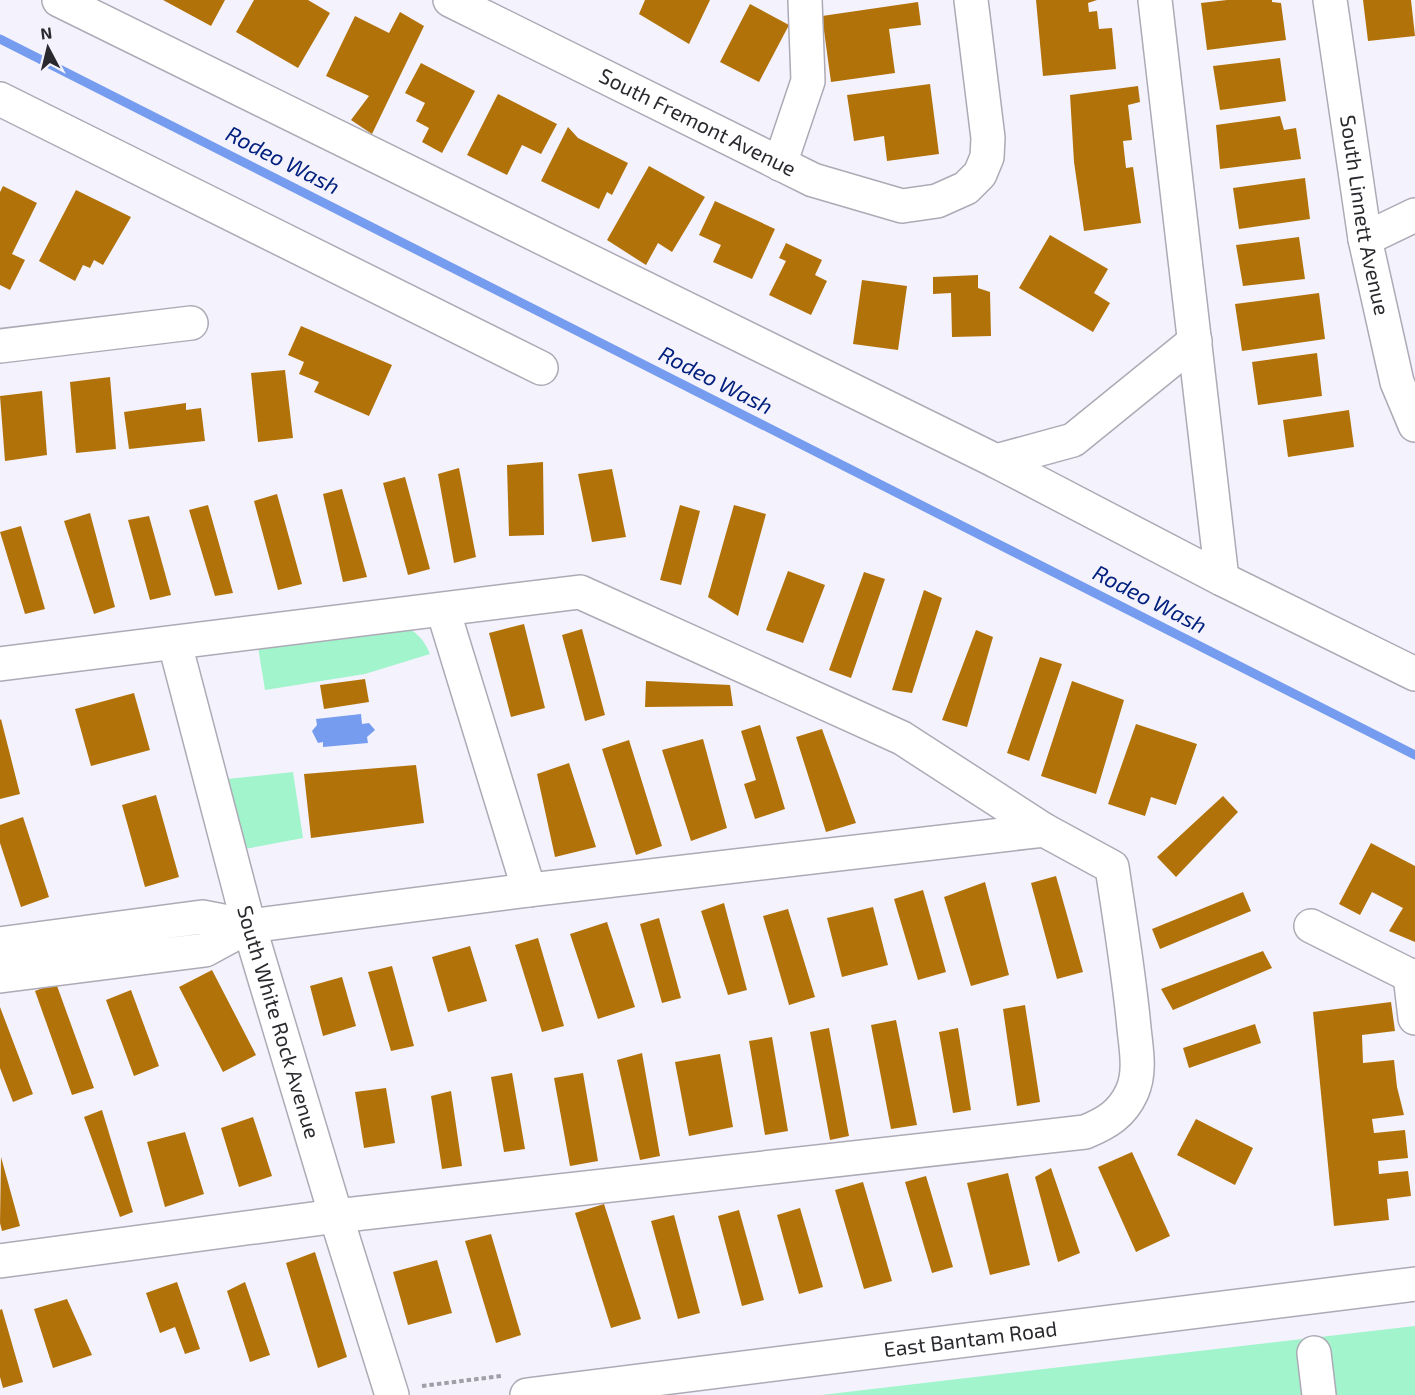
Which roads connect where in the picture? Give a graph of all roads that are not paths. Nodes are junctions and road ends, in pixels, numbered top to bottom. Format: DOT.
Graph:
graph roads {
  1 [pos="59,0"];
  2 [pos="450,0"];
  3 [pos="805,0"];
  4 [pos="971,0"];
  5 [pos="1155,0"];
  6 [pos="1330,0"];
  7 [pos="0,99"];
  8 [pos="780,164"];
  9 [pos="1415,215"];
  10 [pos="1365,239"];
  11 [pos="191,323"];
  12 [pos="1195,341"];
  13 [pos="0,346"];
  14 [pos="541,368"];
  15 [pos="1415,425"];
  16 [pos="996,461"];
  17 [pos="1222,579"];
  18 [pos="442,610"];
  19 [pos="175,644"];
  20 [pos="0,664"];
  21 [pos="1415,674"];
  22 [pos="1044,830"];
  23 [pos="529,890"];
  24 [pos="249,926"];
  25 [pos="1311,926"];
  26 [pos="0,944"];
  27 [pos="0,976"];
  28 [pos="1412,977"];
  29 [pos="1415,1018"];
  30 [pos="336,1216"];
  31 [pos="0,1261"];
  32 [pos="1415,1284"];
  33 [pos="1314,1353"];
  34 [pos="392,1395"];
  35 [pos="527,1395"];
  36 [pos="1319,1395"];
  1 -- 16 [label="street"];
  2 -- 8 [label="street, South Fremont Avenue"];
  3 -- 8 [label="street"];
  4 -- 8 [label="street, South Fremont Avenue"];
  5 -- 12 [label="street"];
  6 -- 10 [label="street, South Linnett Avenue"];
  7 -- 14 [label="street"];
  9 -- 10 [label="street"];
  10 -- 15 [label="street, South Linnett Avenue"];
  11 -- 13 [label="street"];
  12 -- 16 [label="street"];
  12 -- 17 [label="street"];
  16 -- 17 [label="street"];
  17 -- 21 [label="street"];
  18 -- 19 [label="street"];
  18 -- 22 [label="street"];
  18 -- 23 [label="street"];
  19 -- 20 [label="street"];
  19 -- 24 [label="street, South White Rock Avenue"];
  22 -- 23 [label="street"];
  22 -- 30 [label="street"];
  23 -- 24 [label="street"];
  24 -- 26 [label="street"];
  24 -- 27 [label="street"];
  24 -- 30 [label="street, South White Rock Avenue"];
  25 -- 28 [label="street"];
  28 -- 29 [label="street"];
  30 -- 31 [label="street"];
  30 -- 34 [label="street, South White Rock Avenue"];
  32 -- 35 [label="street, East Bantam Road"];
  33 -- 36 [label="street"];
}
